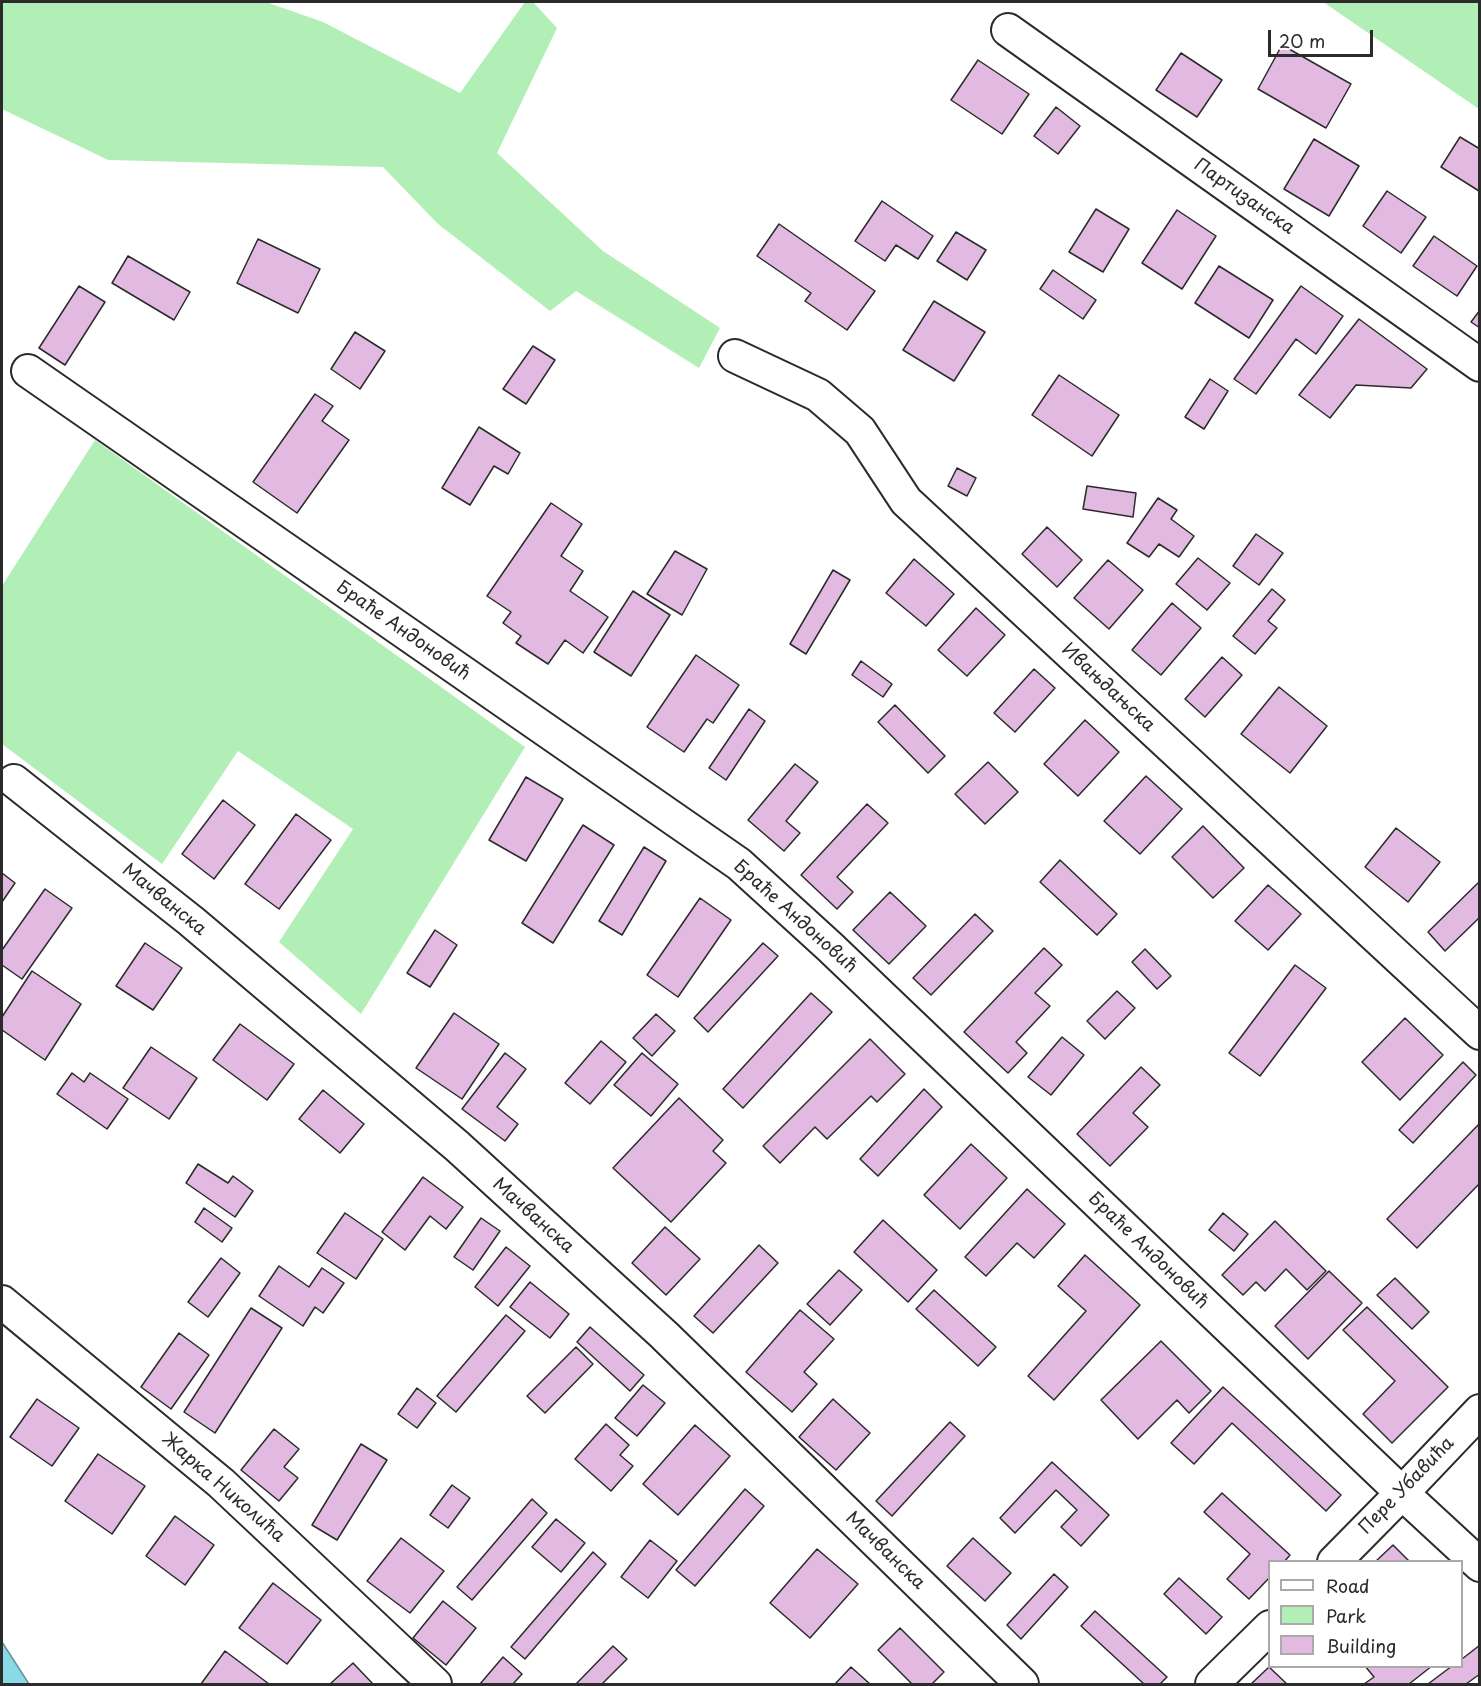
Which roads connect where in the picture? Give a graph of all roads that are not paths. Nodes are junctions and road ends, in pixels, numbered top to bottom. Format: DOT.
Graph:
graph roads {
  1 [pos="1008,30"];
  2 [pos="735,356"];
  3 [pos="1479,365"];
  4 [pos="28,371"];
  5 [pos="14,781"];
  6 [pos="1479,1033"];
  7 [pos="2,1302"];
  8 [pos="1479,1411"];
  9 [pos="1402,1493"];
  10 [pos="1336,1560"];
  11 [pos="1479,1565"];
  12 [pos="1268,1627"];
  13 [pos="435,1684"];
  14 [pos="1022,1684"];
  15 [pos="1212,1684"];
  1 -- 3 [label="street, Партизанска"];
  2 -- 6 [label="street, Ивањдањска"];
  4 -- 9 [label="street, Браће Андоновић"];
  5 -- 14 [label="street, Мачванска"];
  7 -- 13 [label="street, Жарка Николића"];
  8 -- 9 [label="street, Пере Убавића"];
  9 -- 10 [label="street, Пере Убавића"];
  9 -- 11 [label="street, Браће Андоновић"];
  12 -- 15 [label="street"];
}
